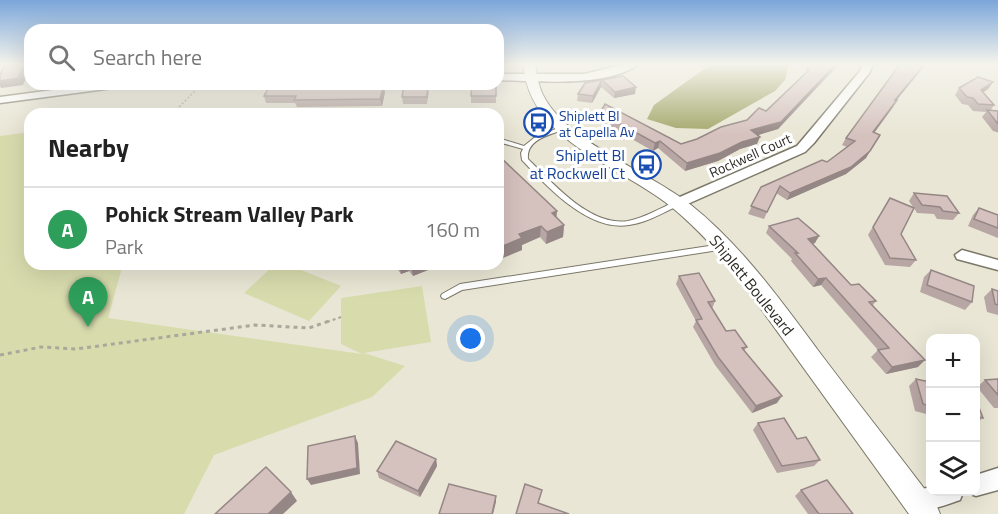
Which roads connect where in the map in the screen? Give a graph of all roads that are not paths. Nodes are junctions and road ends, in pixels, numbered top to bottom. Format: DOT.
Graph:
graph roads {
  1 [pos="534,88"];
  2 [pos="852,88"];
  3 [pos="46,90"];
  4 [pos="0,100"];
  5 [pos="563,128"];
  6 [pos="504,142"];
  7 [pos="524,148"];
  8 [pos="678,203"];
  9 [pos="724,247"];
  10 [pos="962,255"];
  11 [pos="998,265"];
  12 [pos="445,296"];
  13 [pos="998,479"];
  14 [pos="980,484"];
  15 [pos="944,496"];
  16 [pos="921,508"];
  1 -- 5 [label="street, Shiplett Boulevard"];
  2 -- 8 [label="street, Rockwell Court"];
  3 -- 4 [label="street"];
  5 -- 7 [label="lane"];
  5 -- 8 [label="street, Shiplett Boulevard"];
  6 -- 7 [label="lane"];
  7 -- 8 [label="lane"];
  8 -- 9 [label="street, Shiplett Boulevard"];
  9 -- 12 [label="lane"];
  9 -- 16 [label="street, Shiplett Boulevard"];
  10 -- 11 [label="street"];
  13 -- 14 [label="street"];
  15 -- 16 [label="street"];
}
